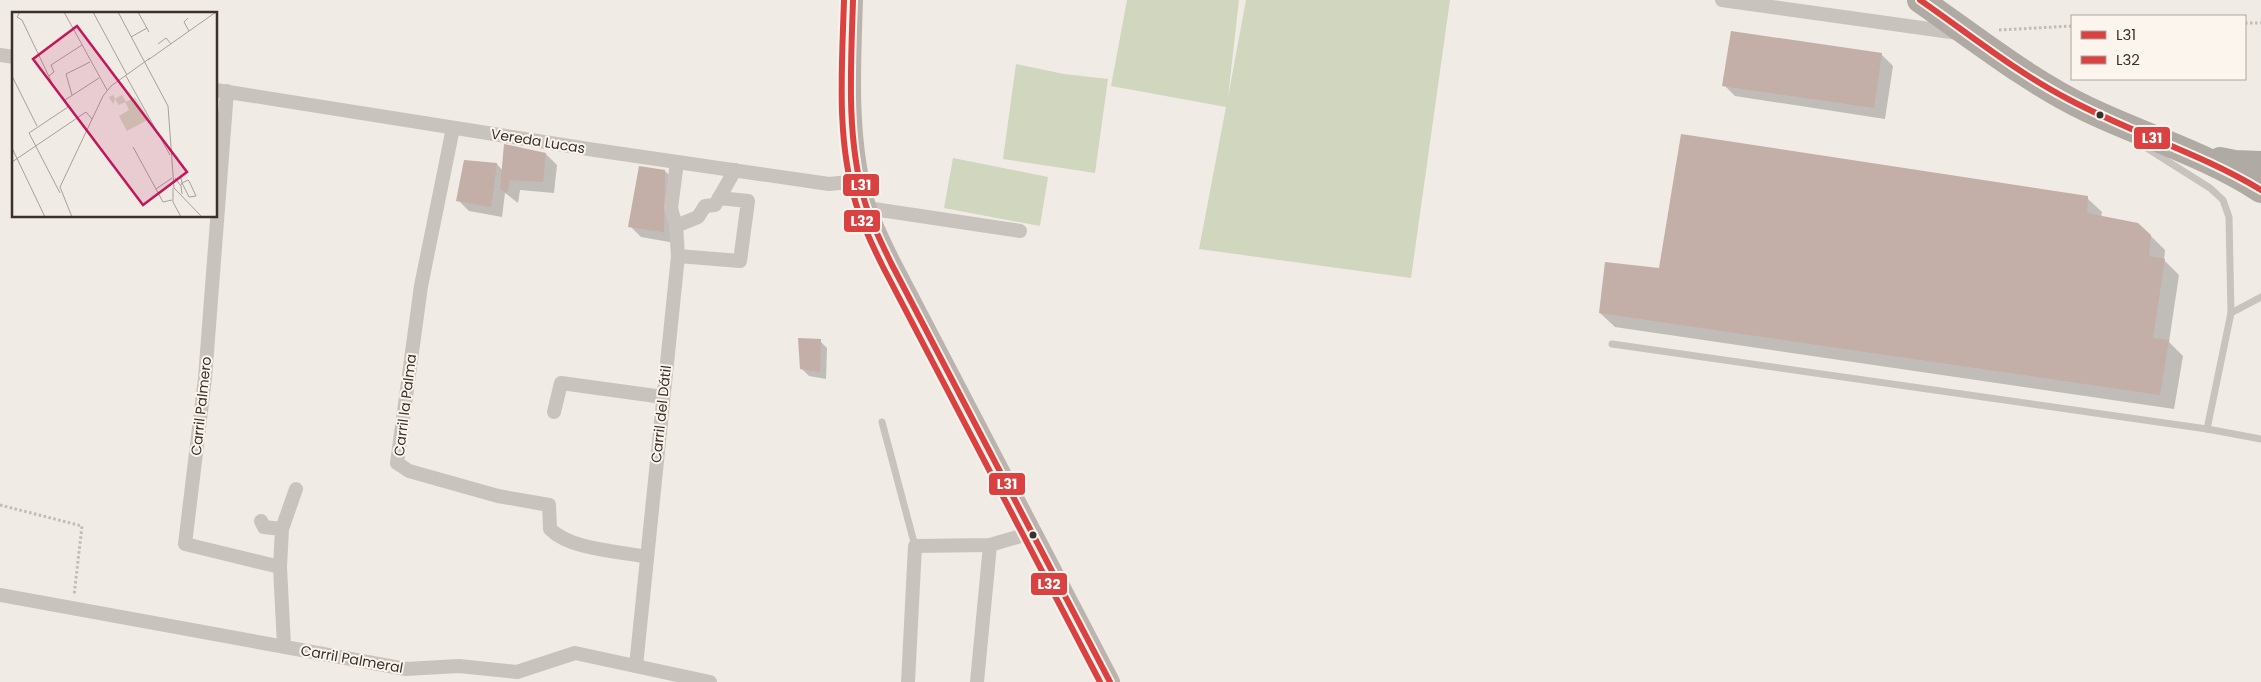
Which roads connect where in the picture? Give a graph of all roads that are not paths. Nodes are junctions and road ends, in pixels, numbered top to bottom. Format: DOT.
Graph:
graph roads {
  1 [pos="852,0"];
  2 [pos="1722,0"];
  3 [pos="1920,0"];
  4 [pos="1969,34"];
  5 [pos="222,91"];
  6 [pos="2089,110"];
  7 [pos="453,128"];
  8 [pos="2186,151"];
  9 [pos="218,159"];
  10 [pos="677,162"];
  11 [pos="2261,164"];
  12 [pos="735,170"];
  13 [pos="860,181"];
  14 [pos="2261,190"];
  15 [pos="719,198"];
  16 [pos="867,208"];
  17 [pos="214,218"];
  18 [pos="676,226"];
  19 [pos="1020,231"];
  20 [pos="678,256"];
  21 [pos="2261,297"];
  22 [pos="2231,313"];
  23 [pos="1612,344"];
  24 [pos="663,397"];
  25 [pos="554,412"];
  26 [pos="882,422"];
  27 [pos="2207,429"];
  28 [pos="2261,439"];
  29 [pos="296,489"];
  30 [pos="261,520"];
  31 [pos="282,529"];
  32 [pos="1032,533"];
  33 [pos="990,545"];
  34 [pos="916,546"];
  35 [pos="647,556"];
  36 [pos="280,567"];
  37 [pos="0,595"];
  38 [pos="284,646"];
  39 [pos="636,666"];
  40 [pos="710,682"];
  41 [pos="908,682"];
  42 [pos="977,682"];
  43 [pos="1110,682"];
  1 -- 13 [label="main road"];
  2 -- 4 [label="street"];
  3 -- 4 [label="highway"];
  4 -- 6 [label="highway"];
  5 -- 7 [label="street, Vereda Lucas"];
  5 -- 9 [label="street, Carril Palmero"];
  6 -- 8 [label="highway"];
  6 -- 22 [label="lane"];
  7 -- 10 [label="street, Vereda Lucas"];
  7 -- 35 [label="street, Carril la Palma"];
  8 -- 11 [label="highway"];
  8 -- 14 [label="highway"];
  10 -- 12 [label="street, Vereda Lucas"];
  10 -- 18 [label="street, Carril del Dátil"];
  12 -- 13 [label="street, Vereda Lucas"];
  12 -- 15 [label="street"];
  13 -- 16 [label="main road"];
  15 -- 18 [label="street"];
  15 -- 20 [label="street"];
  16 -- 19 [label="street"];
  16 -- 32 [label="main road"];
  17 -- 36 [label="street, Carril Palmero"];
  18 -- 20 [label="street, Carril del Dátil"];
  20 -- 24 [label="street, Carril del Dátil"];
  21 -- 22 [label="lane"];
  22 -- 27 [label="lane"];
  23 -- 27 [label="lane"];
  24 -- 25 [label="street"];
  24 -- 35 [label="street, Carril del Dátil"];
  26 -- 34 [label="lane"];
  27 -- 28 [label="lane"];
  29 -- 31 [label="street"];
  30 -- 31 [label="street"];
  31 -- 36 [label="street"];
  32 -- 33 [label="street"];
  32 -- 43 [label="main road"];
  33 -- 34 [label="street"];
  33 -- 42 [label="street"];
  34 -- 41 [label="street"];
  35 -- 39 [label="street, Carril del Dátil"];
  36 -- 38 [label="street"];
  37 -- 38 [label="street, Carril Palmeral"];
  38 -- 39 [label="street, Carril Palmeral"];
  39 -- 40 [label="street, Carril Palmeral"];
}
